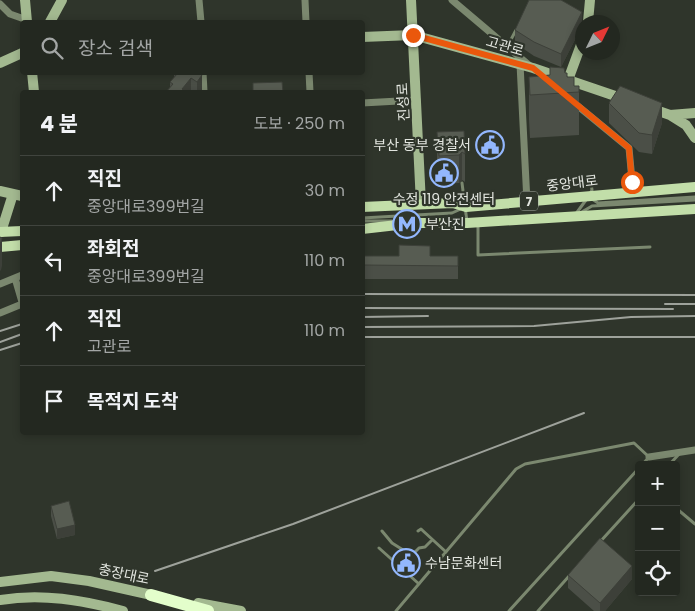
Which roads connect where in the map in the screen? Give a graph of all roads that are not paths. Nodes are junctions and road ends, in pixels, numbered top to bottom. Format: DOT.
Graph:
graph roads {
  1 [pos="25,0"];
  2 [pos="62,0"];
  3 [pos="199,0"];
  4 [pos="305,0"];
  5 [pos="411,0"];
  6 [pos="452,0"];
  7 [pos="590,0"];
  8 [pos="0,4"];
  9 [pos="589,15"];
  10 [pos="25,20"];
  11 [pos="27,20"];
  12 [pos="51,20"];
  13 [pos="201,20"];
  14 [pos="306,20"];
  15 [pos="518,24"];
  16 [pos="413,35"];
  17 [pos="365,37"];
  18 [pos="507,47"];
  19 [pos="20,55"];
  20 [pos="575,60"];
  21 [pos="0,63"];
  22 [pos="520,64"];
  23 [pos="533,68"];
  24 [pos="32,75"];
  25 [pos="203,75"];
  26 [pos="309,75"];
  27 [pos="548,80"];
  28 [pos="568,80"];
  29 [pos="34,90"];
  30 [pos="204,90"];
  31 [pos="310,90"];
  32 [pos="570,99"];
  33 [pos="417,100"];
  34 [pos="365,102"];
  35 [pos="695,112"];
  36 [pos="670,115"];
  37 [pos="695,138"];
  38 [pos="592,182"];
  39 [pos="462,183"];
  40 [pos="695,187"];
  41 [pos="0,191"];
  42 [pos="633,191"];
  43 [pos="18,195"];
  44 [pos="588,197"];
  45 [pos="695,198"];
  46 [pos="527,202"];
  47 [pos="420,204"];
  48 [pos="365,207"];
  49 [pos="466,207"];
  50 [pos="695,208"];
  51 [pos="574,215"];
  52 [pos="365,220"];
  53 [pos="365,220"];
  54 [pos="466,222"];
  55 [pos="478,222"];
  56 [pos="415,223"];
  57 [pos="365,229"];
  58 [pos="20,231"];
  59 [pos="1,232"];
  60 [pos="20,245"];
  61 [pos="0,247"];
  62 [pos="650,247"];
  63 [pos="19,277"];
  64 [pos="0,284"];
  65 [pos="20,304"];
  66 [pos="0,314"];
  67 [pos="695,450"];
  68 [pos="680,452"];
  69 [pos="649,457"];
  70 [pos="646,461"];
  71 [pos="672,461"];
  72 [pos="635,472"];
  73 [pos="635,503"];
  74 [pos="680,511"];
  75 [pos="695,524"];
  76 [pos="382,531"];
  77 [pos="418,531"];
  78 [pos="432,540"];
  79 [pos="379,548"];
  80 [pos="595,548"];
  81 [pos="446,552"];
  82 [pos="411,555"];
  83 [pos="399,568"];
  84 [pos="576,569"];
  85 [pos="0,582"];
  86 [pos="419,584"];
  87 [pos="151,595"];
  88 [pos="0,600"];
  89 [pos="123,611"];
  90 [pos="208,611"];
  91 [pos="241,611"];
  92 [pos="396,611"];
  93 [pos="509,611"];
  94 [pos="538,611"];
  1 -- 11 [label="main road"];
  2 -- 12 [label="main road"];
  3 -- 13 [label="street"];
  4 -- 14 [label="street"];
  5 -- 16 [label="main road, 진성로"];
  6 -- 18 [label="street"];
  7 -- 9 [label="main road"];
  8 -- 10 [label="street"];
  15 -- 18 [label="lane"];
  16 -- 17 [label="main road, 고관로"];
  16 -- 22 [label="main road, 고관로"];
  16 -- 33 [label="main road, 진성로"];
  18 -- 23 [label="street"];
  19 -- 21 [label="main road"];
  20 -- 28 [label="main road"];
  22 -- 23 [label="main road, 고관로"];
  22 -- 46 [label="street"];
  23 -- 27 [label="street"];
  23 -- 28 [label="main road, 고관로"];
  24 -- 29 [label="main road"];
  25 -- 30 [label="street"];
  26 -- 31 [label="street"];
  28 -- 36 [label="main road, 고관로"];
  32 -- 42 [label="street"];
  33 -- 34 [label="street"];
  33 -- 47 [label="main road, 진성로"];
  35 -- 36 [label="main road, 고관로"];
  36 -- 37 [label="main road"];
  38 -- 44 [label="lane"];
  39 -- 49 [label="lane"];
  40 -- 42 [label="main road, 중앙대로 / 7"];
  41 -- 43 [label="main road"];
  42 -- 44 [label="main road, 중앙대로 / 7"];
  43 -- 59 [label="main road"];
  44 -- 45 [label="lane"];
  44 -- 46 [label="main road, 중앙대로 / 7"];
  44 -- 51 [label="lane"];
  45 -- 51 [label="lane"];
  46 -- 49 [label="main road, 중앙대로 / 7"];
  47 -- 48 [label="main road, 중앙대로 / 7"];
  47 -- 49 [label="main road, 중앙대로 / 7"];
  49 -- 52 [label="lane"];
  49 -- 54 [label="lane"];
  50 -- 51 [label="main road, 7"];
  51 -- 55 [label="main road, 7"];
  53 -- 56 [label="lane"];
  54 -- 55 [label="main road, 7"];
  54 -- 56 [label="main road, 7"];
  55 -- 62 [label="lane"];
  56 -- 57 [label="main road, 7"];
  58 -- 59 [label="main road"];
  60 -- 61 [label="main road"];
  63 -- 64 [label="street"];
  65 -- 66 [label="street"];
  67 -- 68 [label="street"];
  68 -- 69 [label="street"];
  68 -- 71 [label="lane"];
  69 -- 70 [label="lane"];
  69 -- 81 [label="lane"];
  72 -- 93 [label="lane"];
  73 -- 80 [label="lane"];
  74 -- 75 [label="lane"];
  76 -- 82 [label="lane"];
  77 -- 78 [label="lane"];
  78 -- 81 [label="lane"];
  78 -- 82 [label="lane"];
  79 -- 83 [label="lane"];
  81 -- 86 [label="lane"];
  82 -- 83 [label="lane"];
  83 -- 86 [label="lane"];
  84 -- 94 [label="lane"];
  85 -- 87 [label="main road, 충장대로"];
  86 -- 92 [label="lane"];
  87 -- 90 [label="highway"];
  87 -- 91 [label="main road, 충장대로"];
  88 -- 89 [label="main road"];
}
